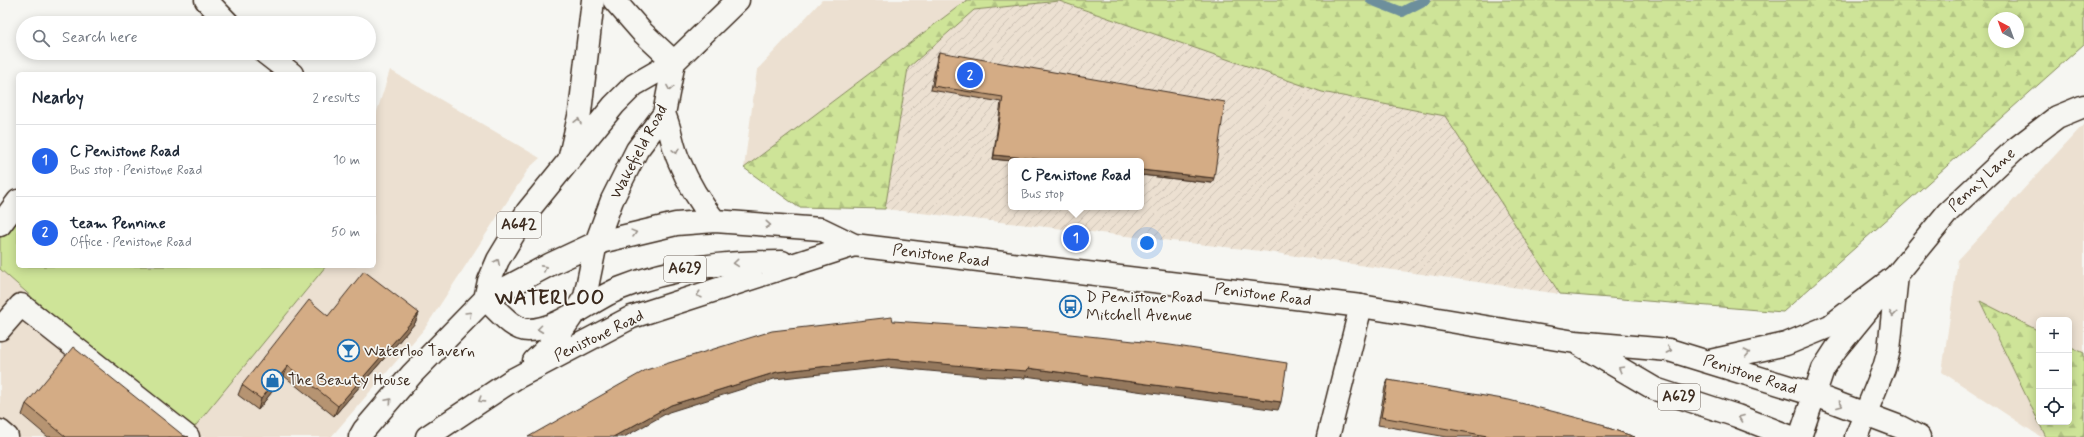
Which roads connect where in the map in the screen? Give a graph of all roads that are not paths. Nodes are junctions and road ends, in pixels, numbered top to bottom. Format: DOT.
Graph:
graph roads {
  1 [pos="206,0"];
  2 [pos="593,0"];
  3 [pos="614,0"];
  4 [pos="738,0"];
  5 [pos="221,16"];
  6 [pos="274,60"];
  7 [pos="674,62"];
  8 [pos="289,72"];
  9 [pos="2084,106"];
  10 [pos="664,114"];
  11 [pos="570,160"];
  12 [pos="16,204"];
  13 [pos="715,222"];
  14 [pos="0,225"];
  15 [pos="596,243"];
  16 [pos="854,245"];
  17 [pos="803,263"];
  18 [pos="1897,275"];
  19 [pos="485,299"];
  20 [pos="1361,306"];
  21 [pos="575,312"];
  22 [pos="0,329"];
  23 [pos="1574,342"];
  24 [pos="1708,362"];
  25 [pos="514,379"];
  26 [pos="1815,395"];
  27 [pos="1865,414"];
  28 [pos="0,431"];
  29 [pos="7,437"];
  30 [pos="188,437"];
  31 [pos="360,437"];
  32 [pos="427,437"];
  33 [pos="1328,437"];
  34 [pos="1791,437"];
  35 [pos="1800,437"];
  36 [pos="1856,437"];
  37 [pos="1919,437"];
  1 -- 5 [label="main road"];
  11 -- 2 [label="main road, one-way"];
  3 -- 7 [label="main road"];
  4 -- 7 [label="main road, A642"];
  6 -- 8 [label="main road"];
  7 -- 10 [label="main road, Wakefield Road, one-way"];
  7 -- 11 [label="main road, A642"];
  9 -- 18 [label="main road, Penny Lane"];
  10 -- 13 [label="main road, one-way"];
  10 -- 15 [label="main road, Wakefield Road"];
  19 -- 11 [label="main road, A642, one-way"];
  12 -- 14 [label="main road"];
  15 -- 13 [label="main road, Penistone Road / A629, one-way"];
  13 -- 16 [label="main road, Penistone Road / A629, one-way"];
  19 -- 15 [label="main road, Penistone Road / A629, one-way"];
  15 -- 21 [label="main road, Wakefield Road"];
  16 -- 17 [label="main road, Penistone Road / A629"];
  16 -- 20 [label="main road, Penistone Road / A629"];
  17 -- 21 [label="main road, A629, one-way"];
  17 -- 25 [label="main road, Penistone Road / A629, one-way"];
  24 -- 18 [label="main road, one-way"];
  18 -- 26 [label="main road, Penny Lane"];
  18 -- 27 [label="main road, one-way"];
  21 -- 19 [label="main road, A629, one-way"];
  31 -- 19 [label="main road, Penistone Road / A629, one-way"];
  20 -- 23 [label="main road, Penistone Road / A629"];
  20 -- 33 [label="main road"];
  21 -- 25 [label="main road, Wakefield Road"];
  22 -- 30 [label="main road"];
  23 -- 24 [label="main road, Penistone Road / A629, one-way"];
  34 -- 23 [label="main road, Penistone Road / A629, one-way"];
  24 -- 26 [label="main road, Penistone Road / A629"];
  25 -- 32 [label="main road, Penistone Road / A629, one-way"];
  26 -- 27 [label="main road, Penistone Road / A629, one-way"];
  26 -- 35 [label="main road, Penny Lane"];
  27 -- 36 [label="main road"];
  27 -- 37 [label="main road, Penistone Road / A629"];
  28 -- 29 [label="main road"];
}
